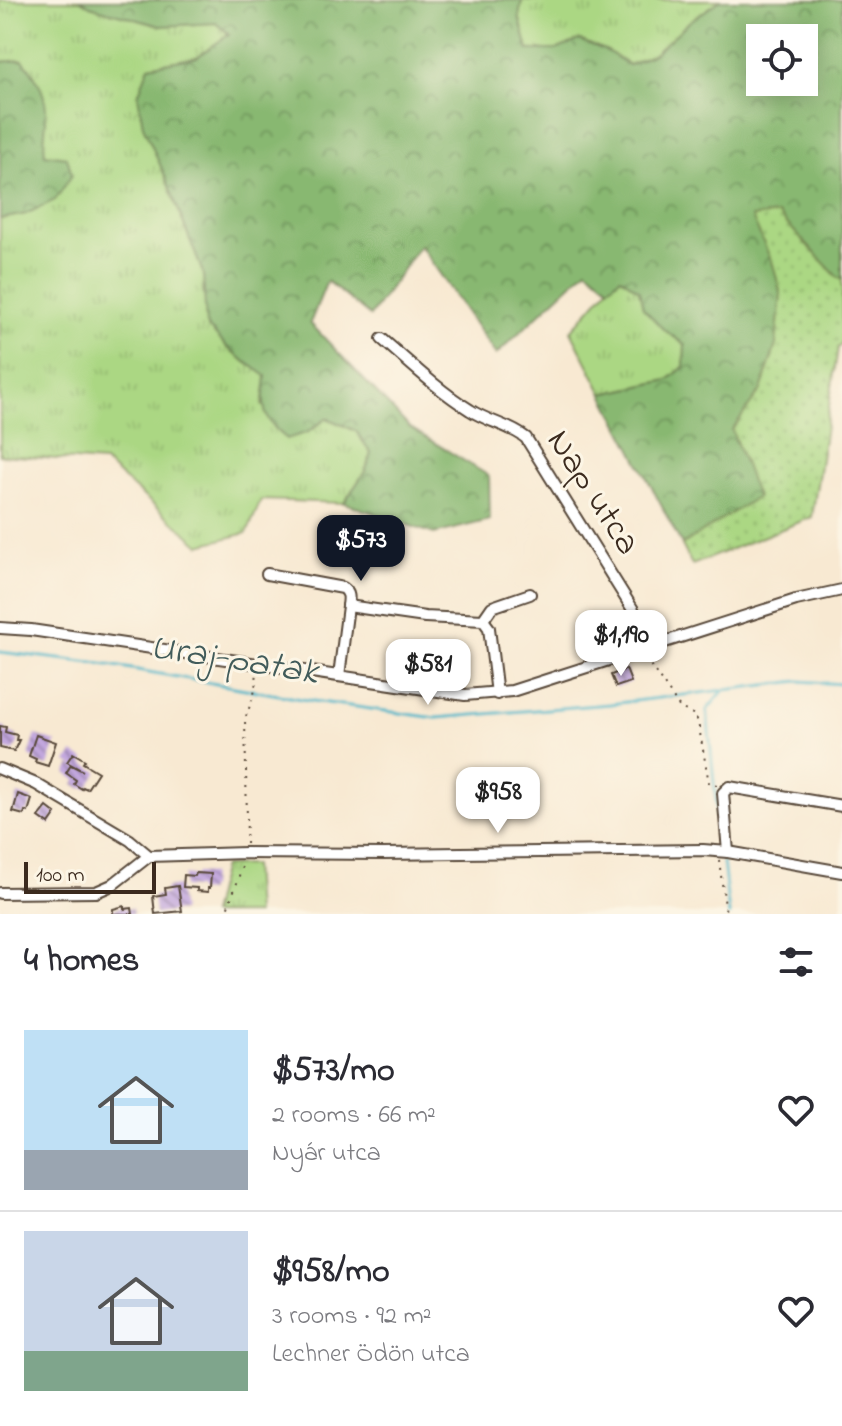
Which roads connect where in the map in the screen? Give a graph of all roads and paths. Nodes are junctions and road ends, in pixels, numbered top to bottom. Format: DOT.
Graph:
graph roads {
  1 [pos="382,339"];
  2 [pos="267,574"];
  3 [pos="842,590"];
  4 [pos="530,594"];
  5 [pos="348,606"];
  6 [pos="483,620"];
  7 [pos="0,628"];
  8 [pos="655,645"];
  9 [pos="640,650"];
  10 [pos="258,664"];
  11 [pos="339,676"];
  12 [pos="497,694"];
  13 [pos="0,769"];
  14 [pos="720,786"];
  15 [pos="842,806"];
  16 [pos="724,852"];
  17 [pos="245,853"];
  18 [pos="149,856"];
  19 [pos="842,872"];
  20 [pos="0,893"];
  21 [pos="225,914"];
  22 [pos="726,914"];
  1 -- 8 [label="street, Nap utca"];
  2 -- 5 [label="street"];
  3 -- 8 [label="street"];
  4 -- 6 [label="street"];
  5 -- 6 [label="street"];
  5 -- 11 [label="street"];
  6 -- 12 [label="street"];
  7 -- 10 [label="street"];
  8 -- 9 [label="street"];
  9 -- 12 [label="street"];
  9 -- 14 [label="path"];
  10 -- 11 [label="street"];
  10 -- 17 [label="path"];
  11 -- 12 [label="street"];
  13 -- 18 [label="street"];
  15 -- 16 [label="street"];
  16 -- 17 [label="street"];
  16 -- 19 [label="street"];
  16 -- 22 [label="path"];
  17 -- 18 [label="street"];
  17 -- 21 [label="path"];
  18 -- 20 [label="street"];
}
